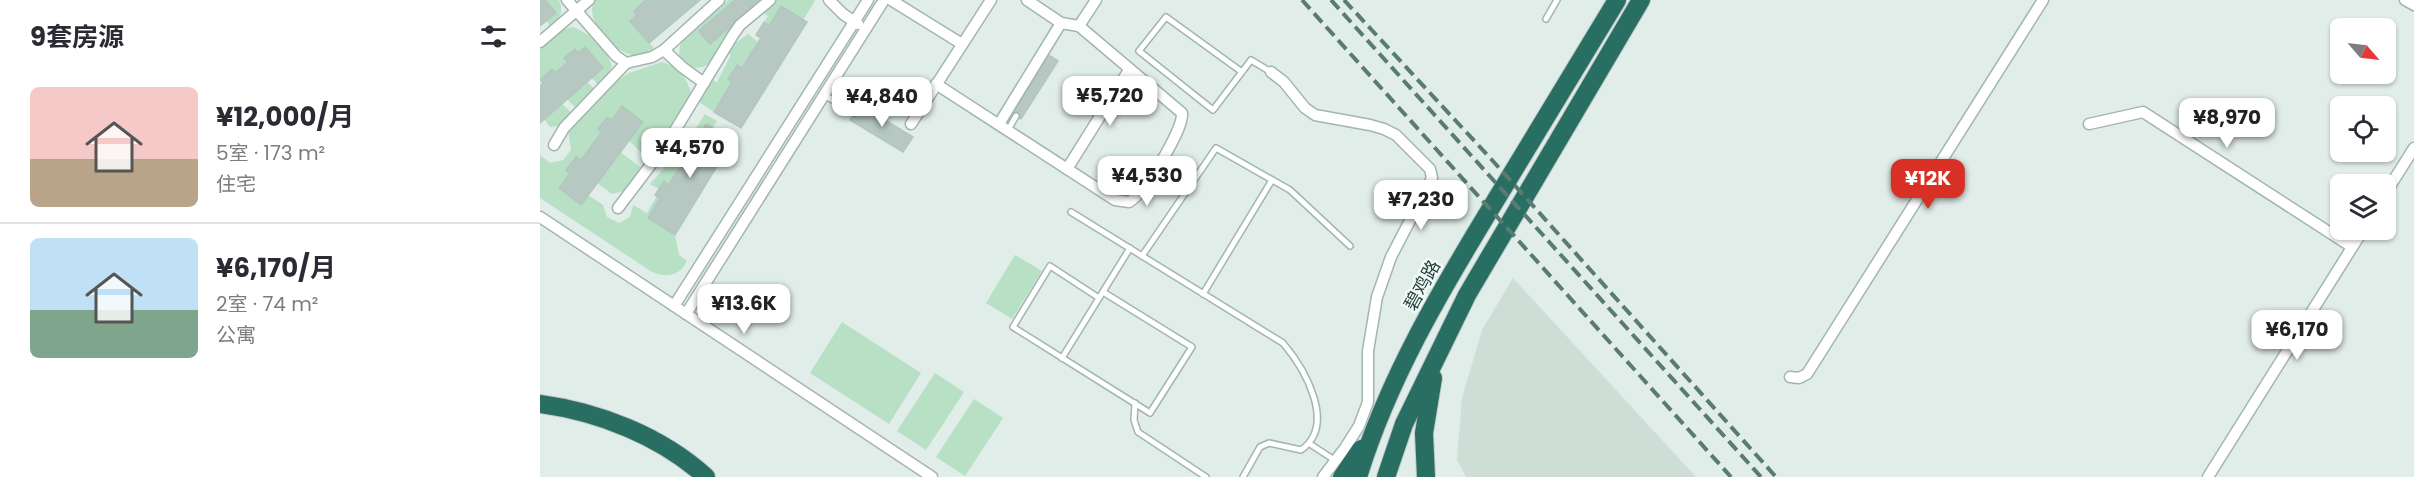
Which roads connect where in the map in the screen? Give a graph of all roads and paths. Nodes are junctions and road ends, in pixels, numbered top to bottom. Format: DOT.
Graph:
graph roads {
  1 [pos="567,0"];
  2 [pos="589,0"];
  3 [pos="719,0"];
  4 [pos="770,0"];
  5 [pos="829,0"];
  6 [pos="868,0"];
  7 [pos="884,0"];
  8 [pos="891,0"];
  9 [pos="991,0"];
  10 [pos="1027,0"];
  11 [pos="1096,0"];
  12 [pos="1557,0"];
  13 [pos="1617,0"];
  14 [pos="1641,0"];
  15 [pos="2043,0"];
  16 [pos="2405,0"];
  17 [pos="2414,5"];
  18 [pos="577,11"];
  19 [pos="1546,19"];
  20 [pos="854,21"];
  21 [pos="1061,23"];
  22 [pos="1079,26"];
  23 [pos="866,29"];
  24 [pos="540,42"];
  25 [pos="962,44"];
  26 [pos="664,50"];
  27 [pos="626,63"];
  28 [pos="1129,70"];
  29 [pos="1242,72"];
  30 [pos="1271,72"];
  31 [pos="704,83"];
  32 [pos="936,84"];
  33 [pos="824,95"];
  34 [pos="855,113"];
  35 [pos="1016,116"];
  36 [pos="911,124"];
  37 [pos="2089,124"];
  38 [pos="1003,127"];
  39 [pos="554,145"];
  40 [pos="2414,148"];
  41 [pos="1067,169"];
  42 [pos="2396,177"];
  43 [pos="1272,180"];
  44 [pos="618,208"];
  45 [pos="1071,212"];
  46 [pos="540,217"];
  47 [pos="2357,240"];
  48 [pos="1350,246"];
  49 [pos="2352,247"];
  50 [pos="1130,248"];
  51 [pos="1142,256"];
  52 [pos="1103,292"];
  53 [pos="1203,294"];
  54 [pos="1099,298"];
  55 [pos="674,306"];
  56 [pos="686,314"];
  57 [pos="1440,347"];
  58 [pos="1062,358"];
  59 [pos="1790,377"];
  60 [pos="1135,403"];
  61 [pos="540,404"];
  62 [pos="1372,432"];
  63 [pos="1310,444"];
  64 [pos="1339,469"];
  65 [pos="706,477"];
  66 [pos="932,477"];
  67 [pos="1206,477"];
  68 [pos="1243,477"];
  69 [pos="1323,477"];
  70 [pos="1358,477"];
  71 [pos="1386,477"];
  72 [pos="1426,477"];
  73 [pos="2208,477"];
  1 -- 18 [label="street"];
  2 -- 18 [label="street"];
  3 -- 26 [label="street"];
  4 -- 31 [label="street"];
  5 -- 20 [label="street"];
  6 -- 20 [label="street"];
  7 -- 23 [label="street"];
  8 -- 25 [label="street"];
  9 -- 25 [label="street"];
  10 -- 21 [label="street"];
  11 -- 22 [label="street"];
  12 -- 19 [label="lane"];
  13 -- 62 [label="highway, 碧鸡路"];
  14 -- 57 [label="highway"];
  15 -- 59 [label="street"];
  16 -- 17 [label="street"];
  18 -- 24 [label="street"];
  18 -- 27 [label="street"];
  20 -- 23 [label="street"];
  20 -- 55 [label="street"];
  21 -- 22 [label="street"];
  21 -- 38 [label="street"];
  22 -- 28 [label="street"];
  23 -- 33 [label="street"];
  25 -- 32 [label="street"];
  26 -- 27 [label="street"];
  26 -- 31 [label="street"];
  27 -- 39 [label="street"];
  28 -- 41 [label="street"];
  28 -- 41 [label="street"];
  29 -- 29 [label="lane"];
  29 -- 30 [label="lane"];
  30 -- 64 [label="street"];
  31 -- 44 [label="street"];
  32 -- 36 [label="street"];
  32 -- 38 [label="street"];
  33 -- 34 [label="lane"];
  33 -- 56 [label="street"];
  35 -- 38 [label="lane"];
  37 -- 49 [label="street"];
  38 -- 41 [label="street"];
  40 -- 42 [label="street"];
  43 -- 48 [label="lane"];
  43 -- 51 [label="lane"];
  43 -- 53 [label="lane"];
  45 -- 50 [label="lane"];
  46 -- 55 [label="street"];
  47 -- 49 [label="street"];
  49 -- 73 [label="street"];
  50 -- 51 [label="lane"];
  50 -- 52 [label="lane"];
  51 -- 53 [label="lane"];
  52 -- 54 [label="lane"];
  52 -- 60 [label="lane"];
  53 -- 63 [label="lane"];
  54 -- 58 [label="lane"];
  54 -- 58 [label="lane"];
  55 -- 56 [label="street"];
  56 -- 66 [label="street"];
  57 -- 71 [label="highway"];
  57 -- 72 [label="highway"];
  58 -- 60 [label="lane"];
  60 -- 67 [label="lane"];
  61 -- 65 [label="highway"];
  62 -- 64 [label="highway"];
  62 -- 70 [label="highway, 碧鸡路"];
  63 -- 64 [label="lane"];
  63 -- 68 [label="lane"];
  64 -- 69 [label="street"];
}
